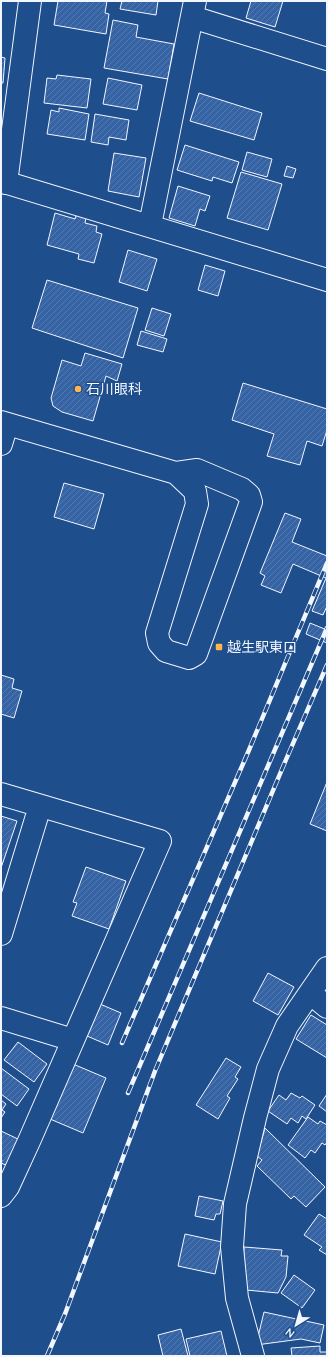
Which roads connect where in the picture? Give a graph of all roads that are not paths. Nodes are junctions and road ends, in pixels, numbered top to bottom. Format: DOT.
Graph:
graph roads {
  1 [pos="30,1"];
  2 [pos="193,9"];
  3 [pos="327,59"];
  4 [pos="4,182"];
  5 [pos="150,226"];
  6 [pos="327,280"];
  7 [pos="3,430"];
  8 [pos="176,473"];
  9 [pos="1,794"];
  10 [pos="40,806"];
  11 [pos="1,934"];
  12 [pos="327,968"];
  13 [pos="310,993"];
  14 [pos="327,1008"];
  15 [pos="1,1018"];
  16 [pos="73,1040"];
  17 [pos="3,1187"];
  18 [pos="253,1356"];
  1 -- 4 [label="street"];
  2 -- 3 [label="street"];
  2 -- 5 [label="street"];
  4 -- 5 [label="street"];
  5 -- 6 [label="street"];
  7 -- 8 [label="street"];
  8 -- 8 [label="street"];
  9 -- 10 [label="street"];
  10 -- 11 [label="street"];
  10 -- 16 [label="street"];
  12 -- 13 [label="street"];
  13 -- 14 [label="street"];
  13 -- 18 [label="street"];
  15 -- 16 [label="street"];
  16 -- 17 [label="street"];
}
